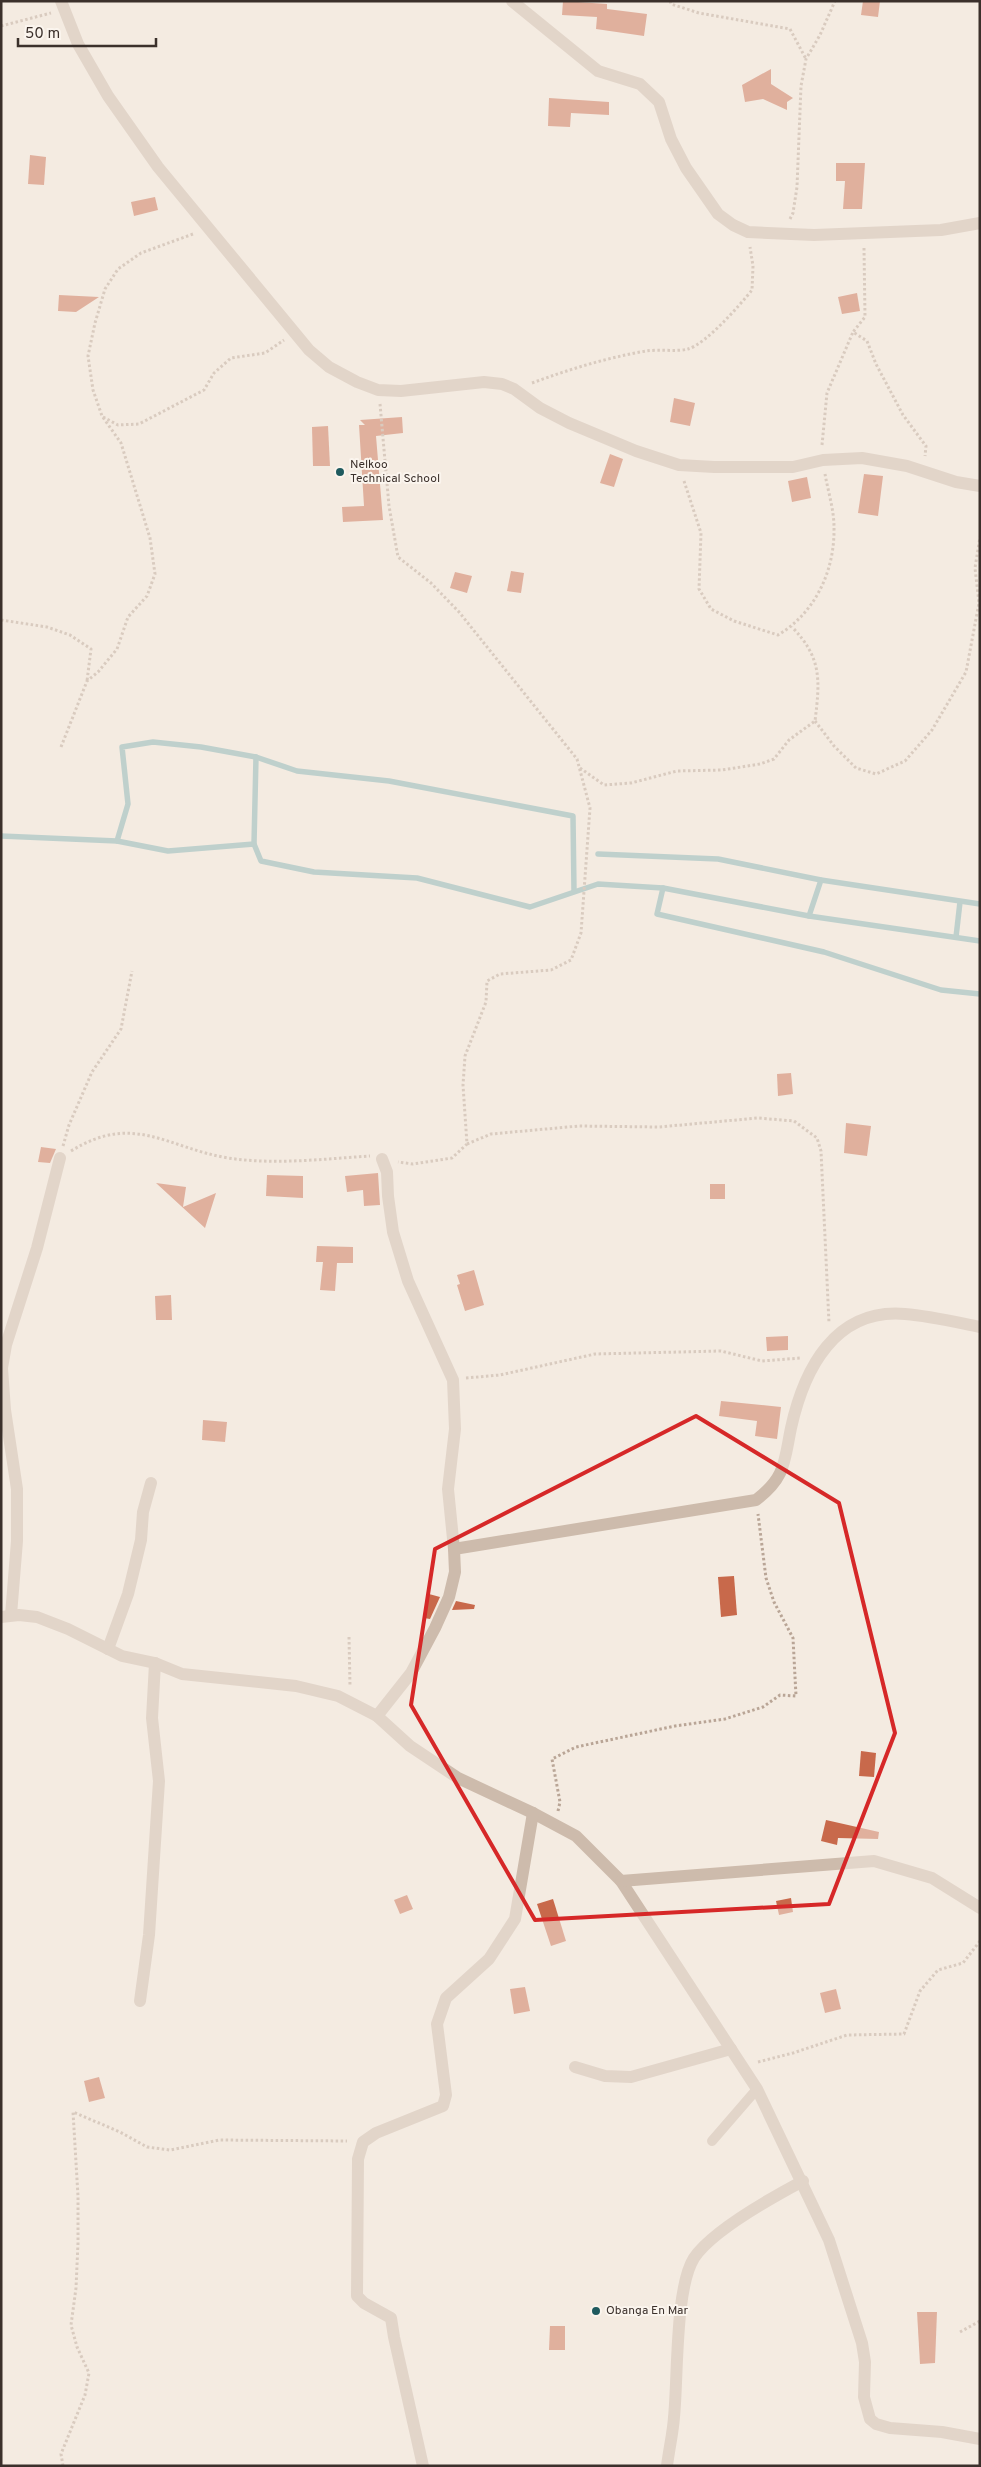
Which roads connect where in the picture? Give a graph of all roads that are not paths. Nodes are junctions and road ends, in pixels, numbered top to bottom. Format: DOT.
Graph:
graph roads {
  1 [pos="512,1"];
  2 [pos="63,5"];
  3 [pos="980,223"];
  4 [pos="980,486"];
  5 [pos="60,1158"];
  6 [pos="382,1159"];
  7 [pos="980,1328"];
  8 [pos="2,1368"];
  9 [pos="151,1483"];
  10 [pos="454,1549"];
  11 [pos="6,1616"];
  12 [pos="108,1649"];
  13 [pos="155,1663"];
  14 [pos="378,1716"];
  15 [pos="533,1813"];
  16 [pos="621,1881"];
  17 [pos="980,1908"];
  18 [pos="140,2001"];
  19 [pos="731,2049"];
  20 [pos="575,2067"];
  21 [pos="757,2089"];
  22 [pos="712,2141"];
  23 [pos="803,2181"];
  24 [pos="980,2439"];
  25 [pos="424,2466"];
  26 [pos="667,2466"];
  1 -- 3 [label="street"];
  2 -- 4 [label="street"];
  5 -- 8 [label="street"];
  6 -- 10 [label="street"];
  7 -- 10 [label="street"];
  8 -- 11 [label="street"];
  9 -- 12 [label="street"];
  10 -- 14 [label="street"];
  11 -- 12 [label="street"];
  12 -- 13 [label="street"];
  13 -- 14 [label="street"];
  13 -- 18 [label="street"];
  14 -- 15 [label="street"];
  15 -- 16 [label="street"];
  15 -- 25 [label="street"];
  16 -- 17 [label="street"];
  16 -- 19 [label="street"];
  19 -- 20 [label="street"];
  19 -- 21 [label="street"];
  21 -- 22 [label="lane"];
  21 -- 23 [label="street"];
  23 -- 24 [label="street"];
  23 -- 26 [label="street"];
}
